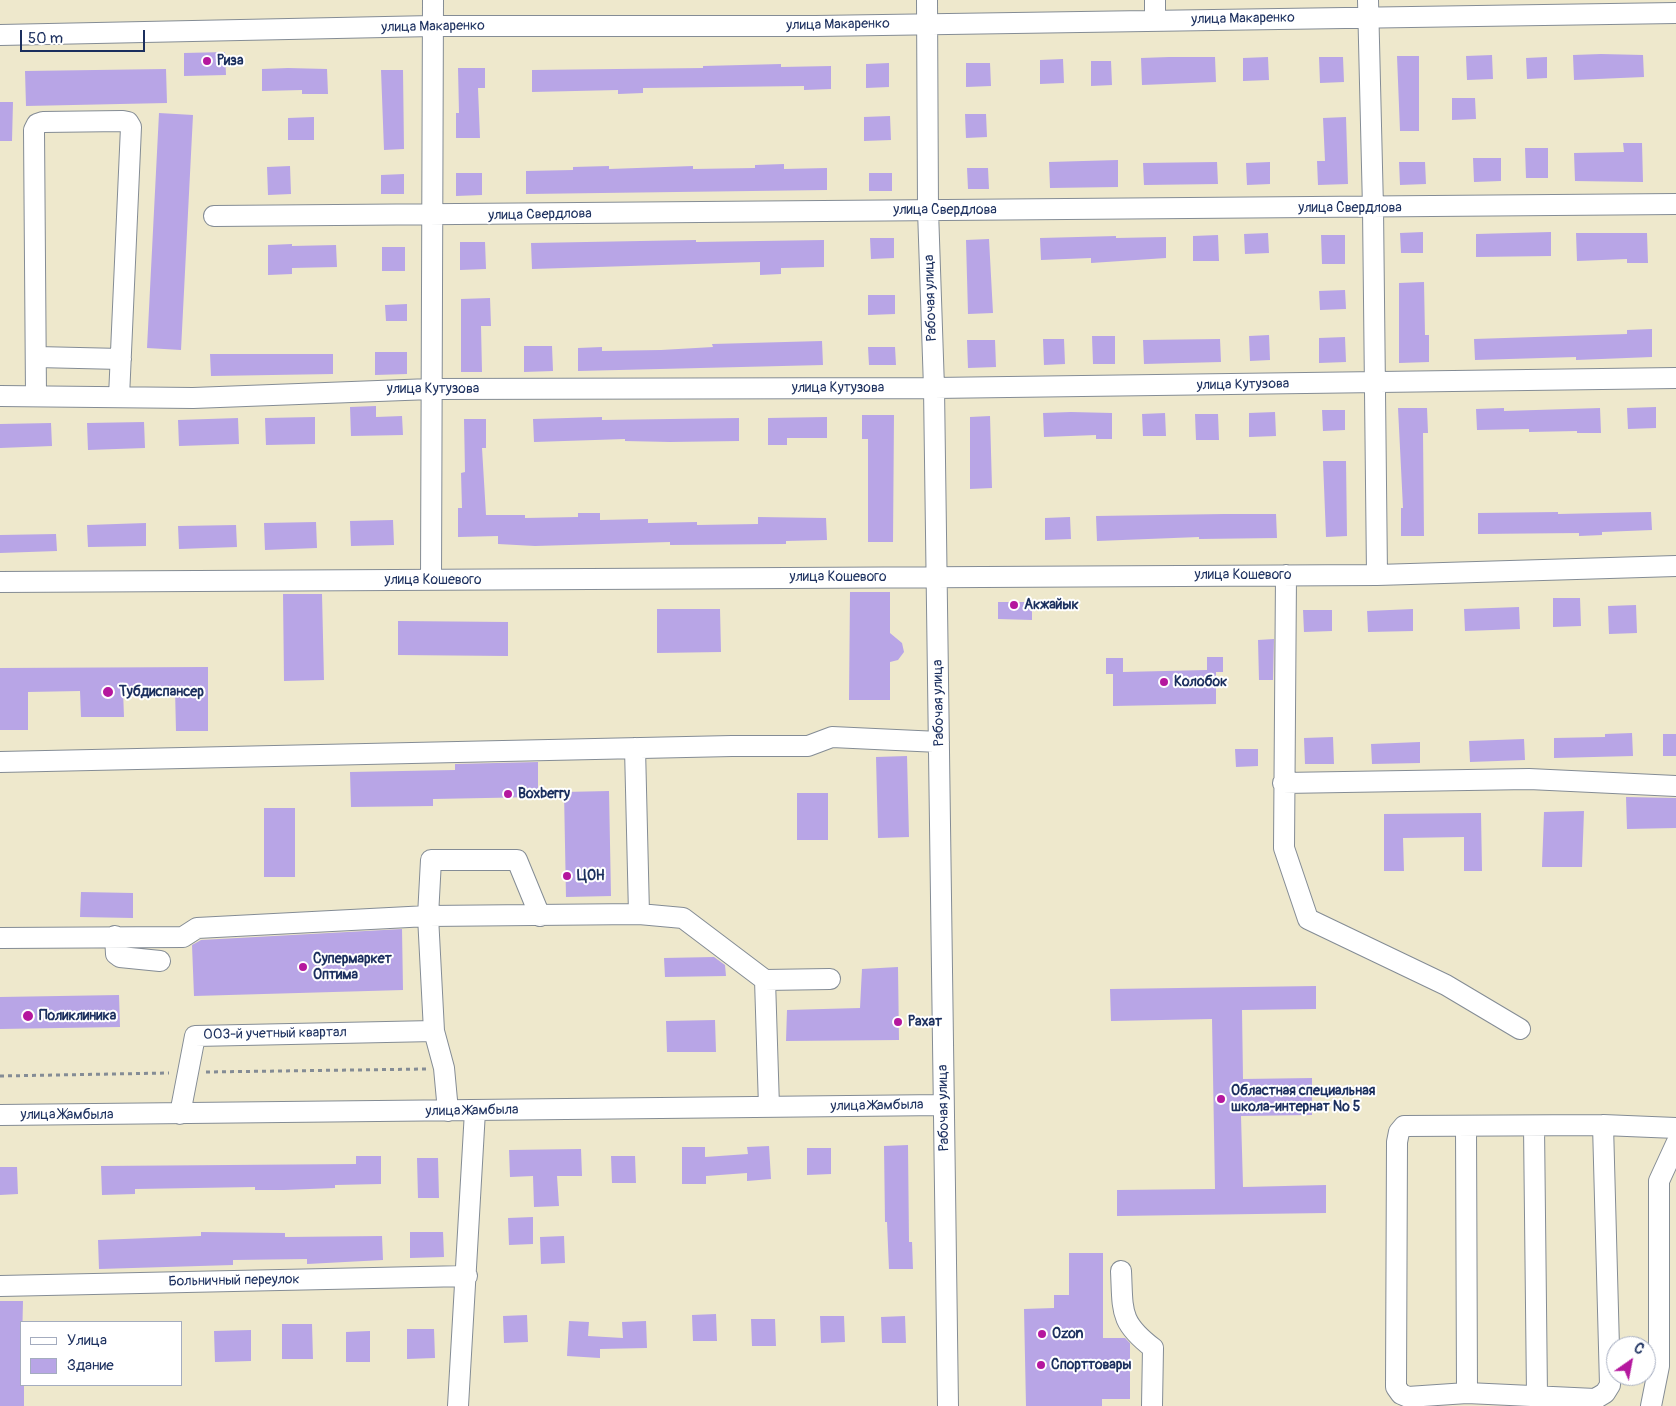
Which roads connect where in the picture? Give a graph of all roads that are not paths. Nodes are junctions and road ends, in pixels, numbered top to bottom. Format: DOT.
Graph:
graph roads {
  1 [pos="433,0"];
  2 [pos="927,0"];
  3 [pos="1155,0"];
  4 [pos="1563,7"];
  5 [pos="1368,9"];
  6 [pos="1676,13"];
  7 [pos="1155,21"];
  8 [pos="927,24"];
  9 [pos="433,26"];
  10 [pos="0,35"];
  11 [pos="1676,204"];
  12 [pos="1373,208"];
  13 [pos="928,210"];
  14 [pos="214,216"];
  15 [pos="432,216"];
  16 [pos="37,357"];
  17 [pos="121,359"];
  18 [pos="1676,378"];
  19 [pos="1373,383"];
  20 [pos="934,388"];
  21 [pos="430,389"];
  22 [pos="36,395"];
  23 [pos="0,396"];
  24 [pos="119,396"];
  25 [pos="1676,566"];
  26 [pos="1286,575"];
  27 [pos="1377,575"];
  28 [pos="937,576"];
  29 [pos="431,580"];
  30 [pos="0,582"];
  31 [pos="939,742"];
  32 [pos="635,748"];
  33 [pos="0,762"];
  34 [pos="1283,783"];
  35 [pos="1676,786"];
  36 [pos="640,914"];
  37 [pos="428,916"];
  38 [pos="540,916"];
  39 [pos="115,936"];
  40 [pos="0,938"];
  41 [pos="160,961"];
  42 [pos="830,979"];
  43 [pos="765,980"];
  44 [pos="1520,1029"];
  45 [pos="434,1031"];
  46 [pos="944,1105"];
  47 [pos="769,1107"];
  48 [pos="448,1111"];
  49 [pos="475,1111"];
  50 [pos="180,1114"];
  51 [pos="0,1115"];
  52 [pos="1602,1125"];
  53 [pos="1466,1126"];
  54 [pos="1534,1126"];
  55 [pos="1676,1128"];
  56 [pos="1676,1144"];
  57 [pos="1120,1271"];
  58 [pos="467,1276"];
  59 [pos="0,1286"];
  60 [pos="1467,1393"];
  61 [pos="1537,1396"];
  62 [pos="1504,1401"];
  63 [pos="458,1406"];
  64 [pos="948,1406"];
  65 [pos="1152,1406"];
  66 [pos="1650,1406"];
  1 -- 9 [label="street"];
  2 -- 8 [label="street, Рабочая улица"];
  3 -- 7 [label="street"];
  4 -- 5 [label="street, улица Макаренко"];
  4 -- 6 [label="street, улица Макаренко"];
  5 -- 7 [label="street, улица Макаренко"];
  5 -- 12 [label="street"];
  7 -- 8 [label="street, улица Макаренко"];
  8 -- 9 [label="street, улица Макаренко"];
  8 -- 13 [label="street, Рабочая улица"];
  9 -- 10 [label="street, улица Макаренко"];
  9 -- 15 [label="street"];
  11 -- 12 [label="street, улица Свердлова"];
  12 -- 13 [label="street, улица Свердлова"];
  12 -- 19 [label="street"];
  13 -- 15 [label="street, улица Свердлова"];
  13 -- 20 [label="street, Рабочая улица"];
  14 -- 15 [label="street, улица Свердлова"];
  15 -- 21 [label="street"];
  16 -- 17 [label="street"];
  16 -- 17 [label="street"];
  16 -- 22 [label="street"];
  17 -- 24 [label="street"];
  18 -- 19 [label="street, улица Кутузова"];
  19 -- 20 [label="street, улица Кутузова"];
  19 -- 27 [label="street"];
  20 -- 21 [label="street, улица Кутузова"];
  20 -- 28 [label="street, Рабочая улица"];
  21 -- 24 [label="street, улица Кутузова"];
  21 -- 29 [label="street"];
  22 -- 23 [label="street, улица Кутузова"];
  22 -- 24 [label="street, улица Кутузова"];
  25 -- 27 [label="street, улица Кошевого"];
  26 -- 27 [label="street, улица Кошевого"];
  26 -- 28 [label="street, улица Кошевого"];
  26 -- 34 [label="street"];
  28 -- 29 [label="street, улица Кошевого"];
  28 -- 31 [label="street, Рабочая улица"];
  29 -- 30 [label="street, улица Кошевого"];
  31 -- 32 [label="street"];
  31 -- 46 [label="street, Рабочая улица"];
  32 -- 33 [label="street"];
  32 -- 36 [label="street"];
  34 -- 35 [label="street"];
  34 -- 44 [label="street"];
  36 -- 38 [label="street"];
  36 -- 43 [label="street"];
  37 -- 38 [label="street"];
  37 -- 38 [label="street"];
  37 -- 39 [label="street"];
  37 -- 45 [label="street"];
  39 -- 40 [label="street"];
  39 -- 41 [label="street"];
  42 -- 43 [label="street"];
  43 -- 47 [label="street"];
  45 -- 48 [label="street"];
  45 -- 50 [label="street, 003-й учетный квартал"];
  46 -- 47 [label="street, улица Жамбыла"];
  46 -- 64 [label="street, Рабочая улица"];
  47 -- 49 [label="street, улица Жамбыла"];
  48 -- 49 [label="street, улица Жамбыла"];
  48 -- 50 [label="street, улица Жамбыла"];
  49 -- 58 [label="street"];
  50 -- 51 [label="street, улица Жамбыла"];
  52 -- 54 [label="street"];
  52 -- 55 [label="street"];
  52 -- 61 [label="street"];
  53 -- 54 [label="street"];
  53 -- 60 [label="street"];
  53 -- 60 [label="street"];
  54 -- 61 [label="street"];
  56 -- 66 [label="street"];
  57 -- 65 [label="street"];
  58 -- 59 [label="street, Больничный переулок"];
  58 -- 63 [label="street"];
  60 -- 62 [label="street"];
  61 -- 62 [label="street"];
}
